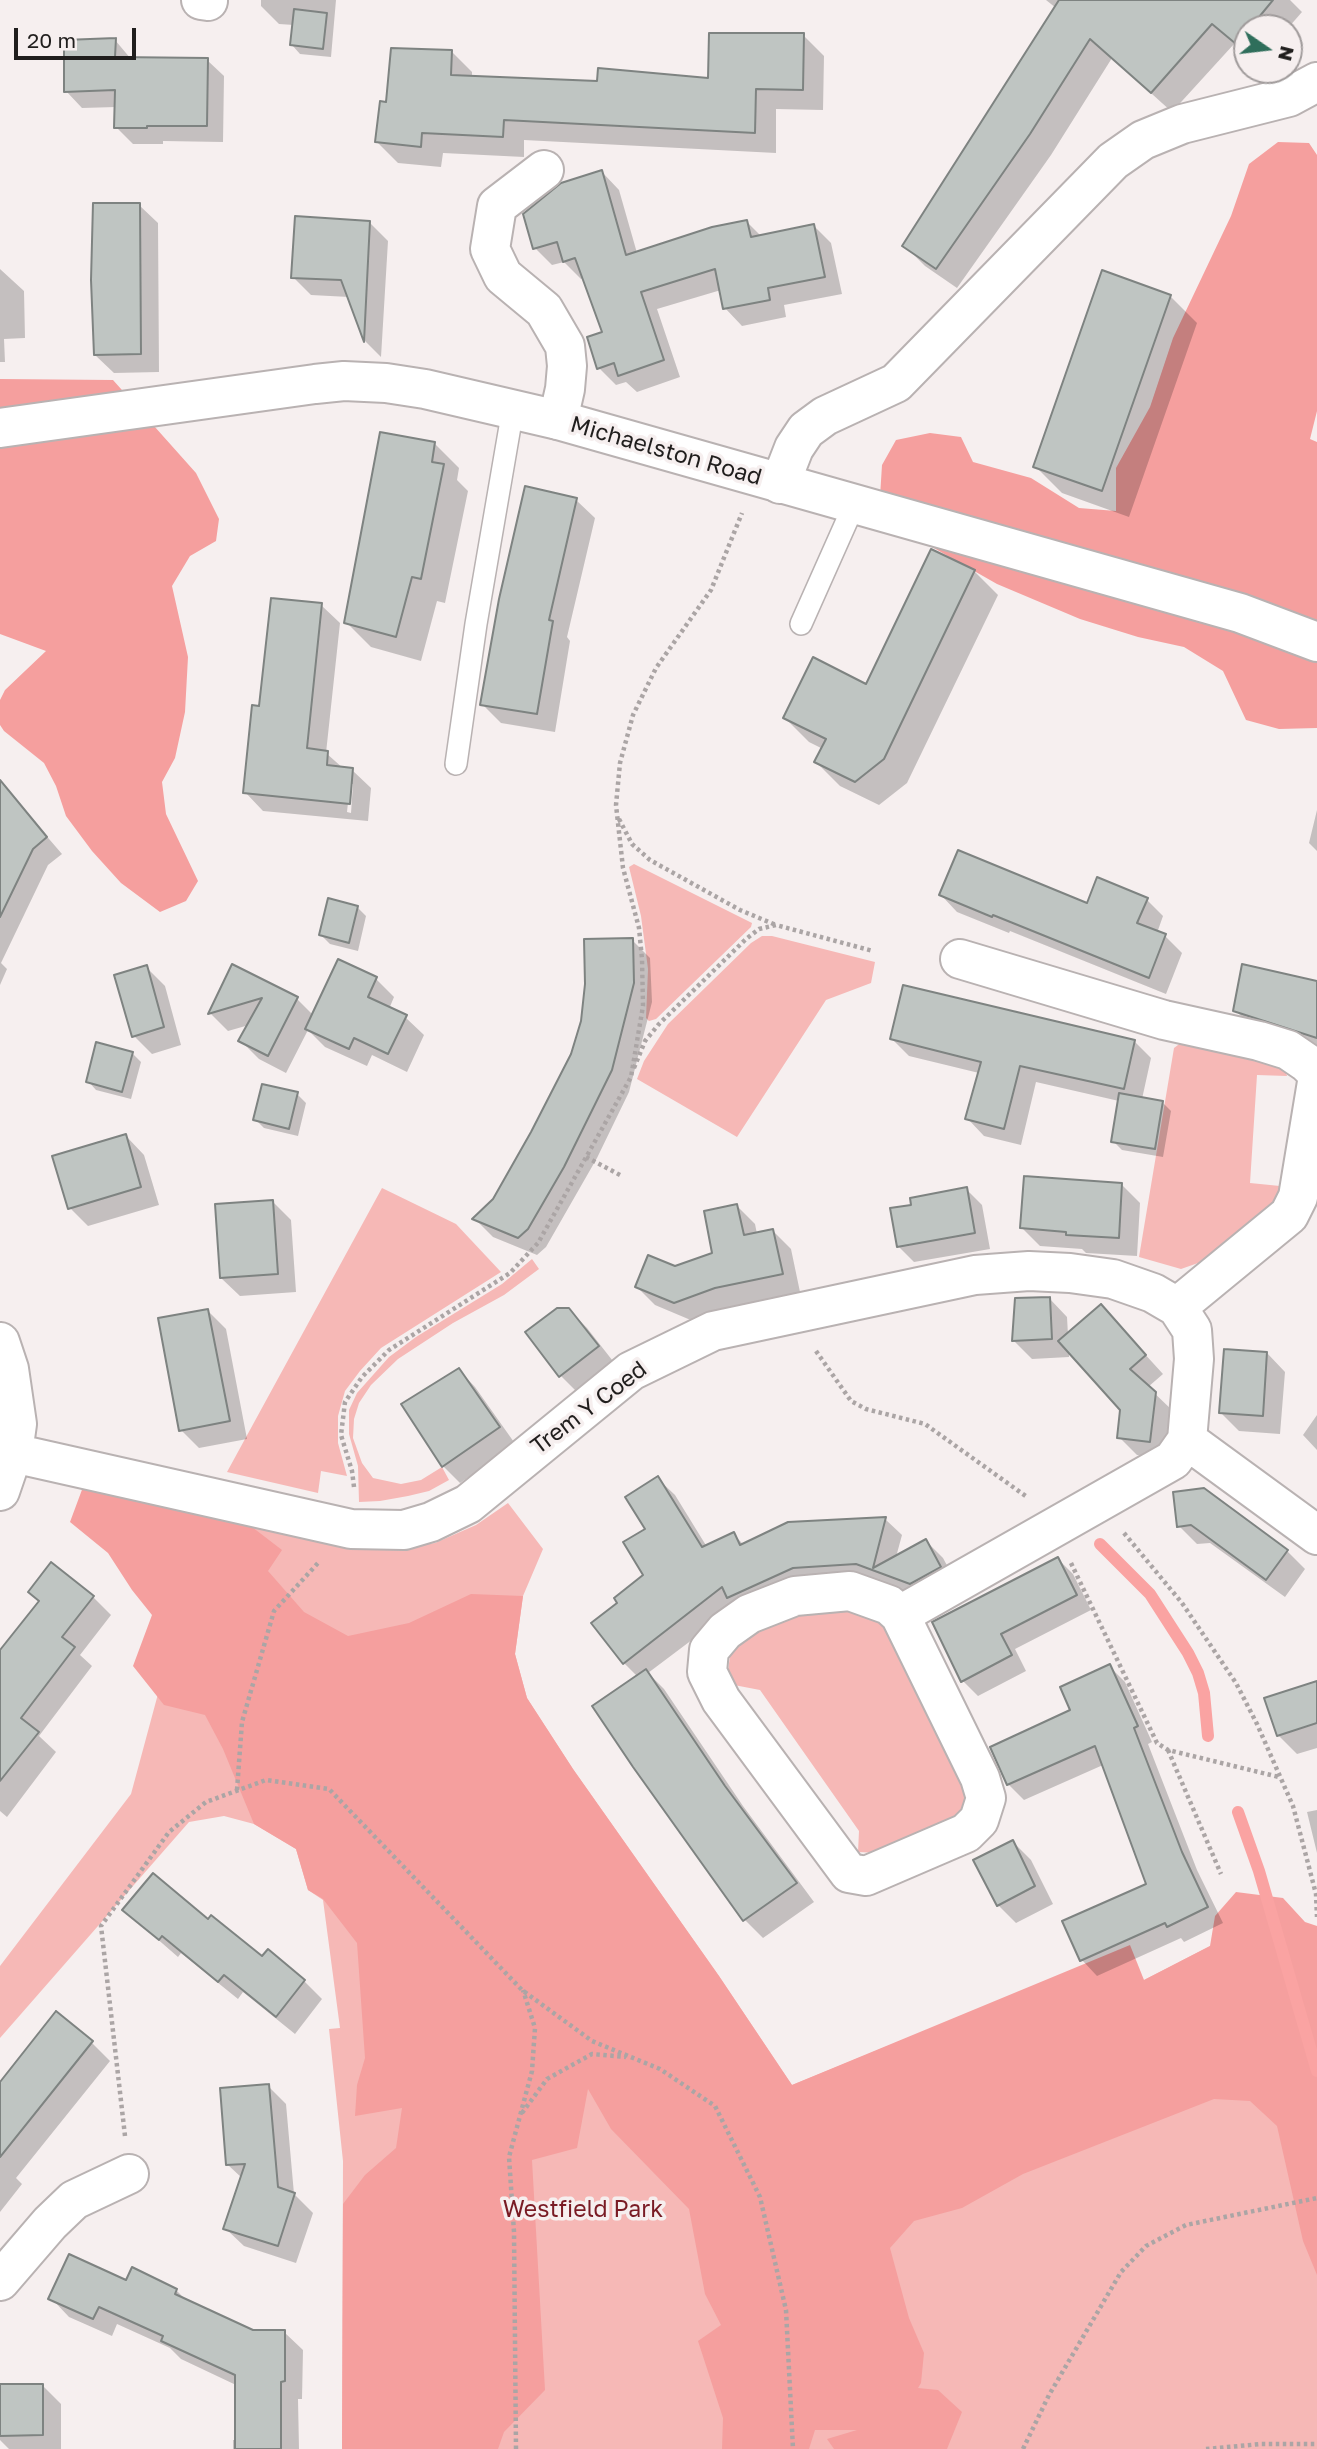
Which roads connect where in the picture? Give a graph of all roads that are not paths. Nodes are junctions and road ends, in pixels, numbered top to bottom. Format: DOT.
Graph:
graph roads {
  1 [pos="201,0"];
  2 [pos="208,1"];
  3 [pos="1317,82"];
  4 [pos="544,170"];
  5 [pos="513,409"];
  6 [pos="558,420"];
  7 [pos="0,428"];
  8 [pos="768,480"];
  9 [pos="854,505"];
  10 [pos="801,624"];
  11 [pos="1317,642"];
  12 [pos="456,764"];
  13 [pos="960,959"];
  14 [pos="1317,1073"];
  15 [pos="1317,1082"];
  16 [pos="1177,1307"];
  17 [pos="0,1342"];
  18 [pos="1188,1440"];
  19 [pos="13,1452"];
  20 [pos="0,1491"];
  21 [pos="1317,1535"];
  22 [pos="900,1615"];
  23 [pos="129,2174"];
  24 [pos="0,2281"];
  1 -- 2 [label="street"];
  3 -- 8 [label="street"];
  4 -- 6 [label="street"];
  5 -- 6 [label="street, Michaelston Road"];
  5 -- 7 [label="street, Michaelston Road"];
  5 -- 12 [label="lane"];
  6 -- 8 [label="street, Michaelston Road"];
  8 -- 9 [label="street, Michaelston Road"];
  9 -- 10 [label="lane"];
  9 -- 11 [label="street, Michaelston Road"];
  13 -- 14 [label="street"];
  15 -- 16 [label="street"];
  16 -- 18 [label="street"];
  16 -- 19 [label="street, Trem Y Coed"];
  17 -- 19 [label="street"];
  18 -- 21 [label="street"];
  18 -- 22 [label="street"];
  19 -- 20 [label="street"];
  22 -- 22 [label="street"];
  23 -- 24 [label="street"];
}
